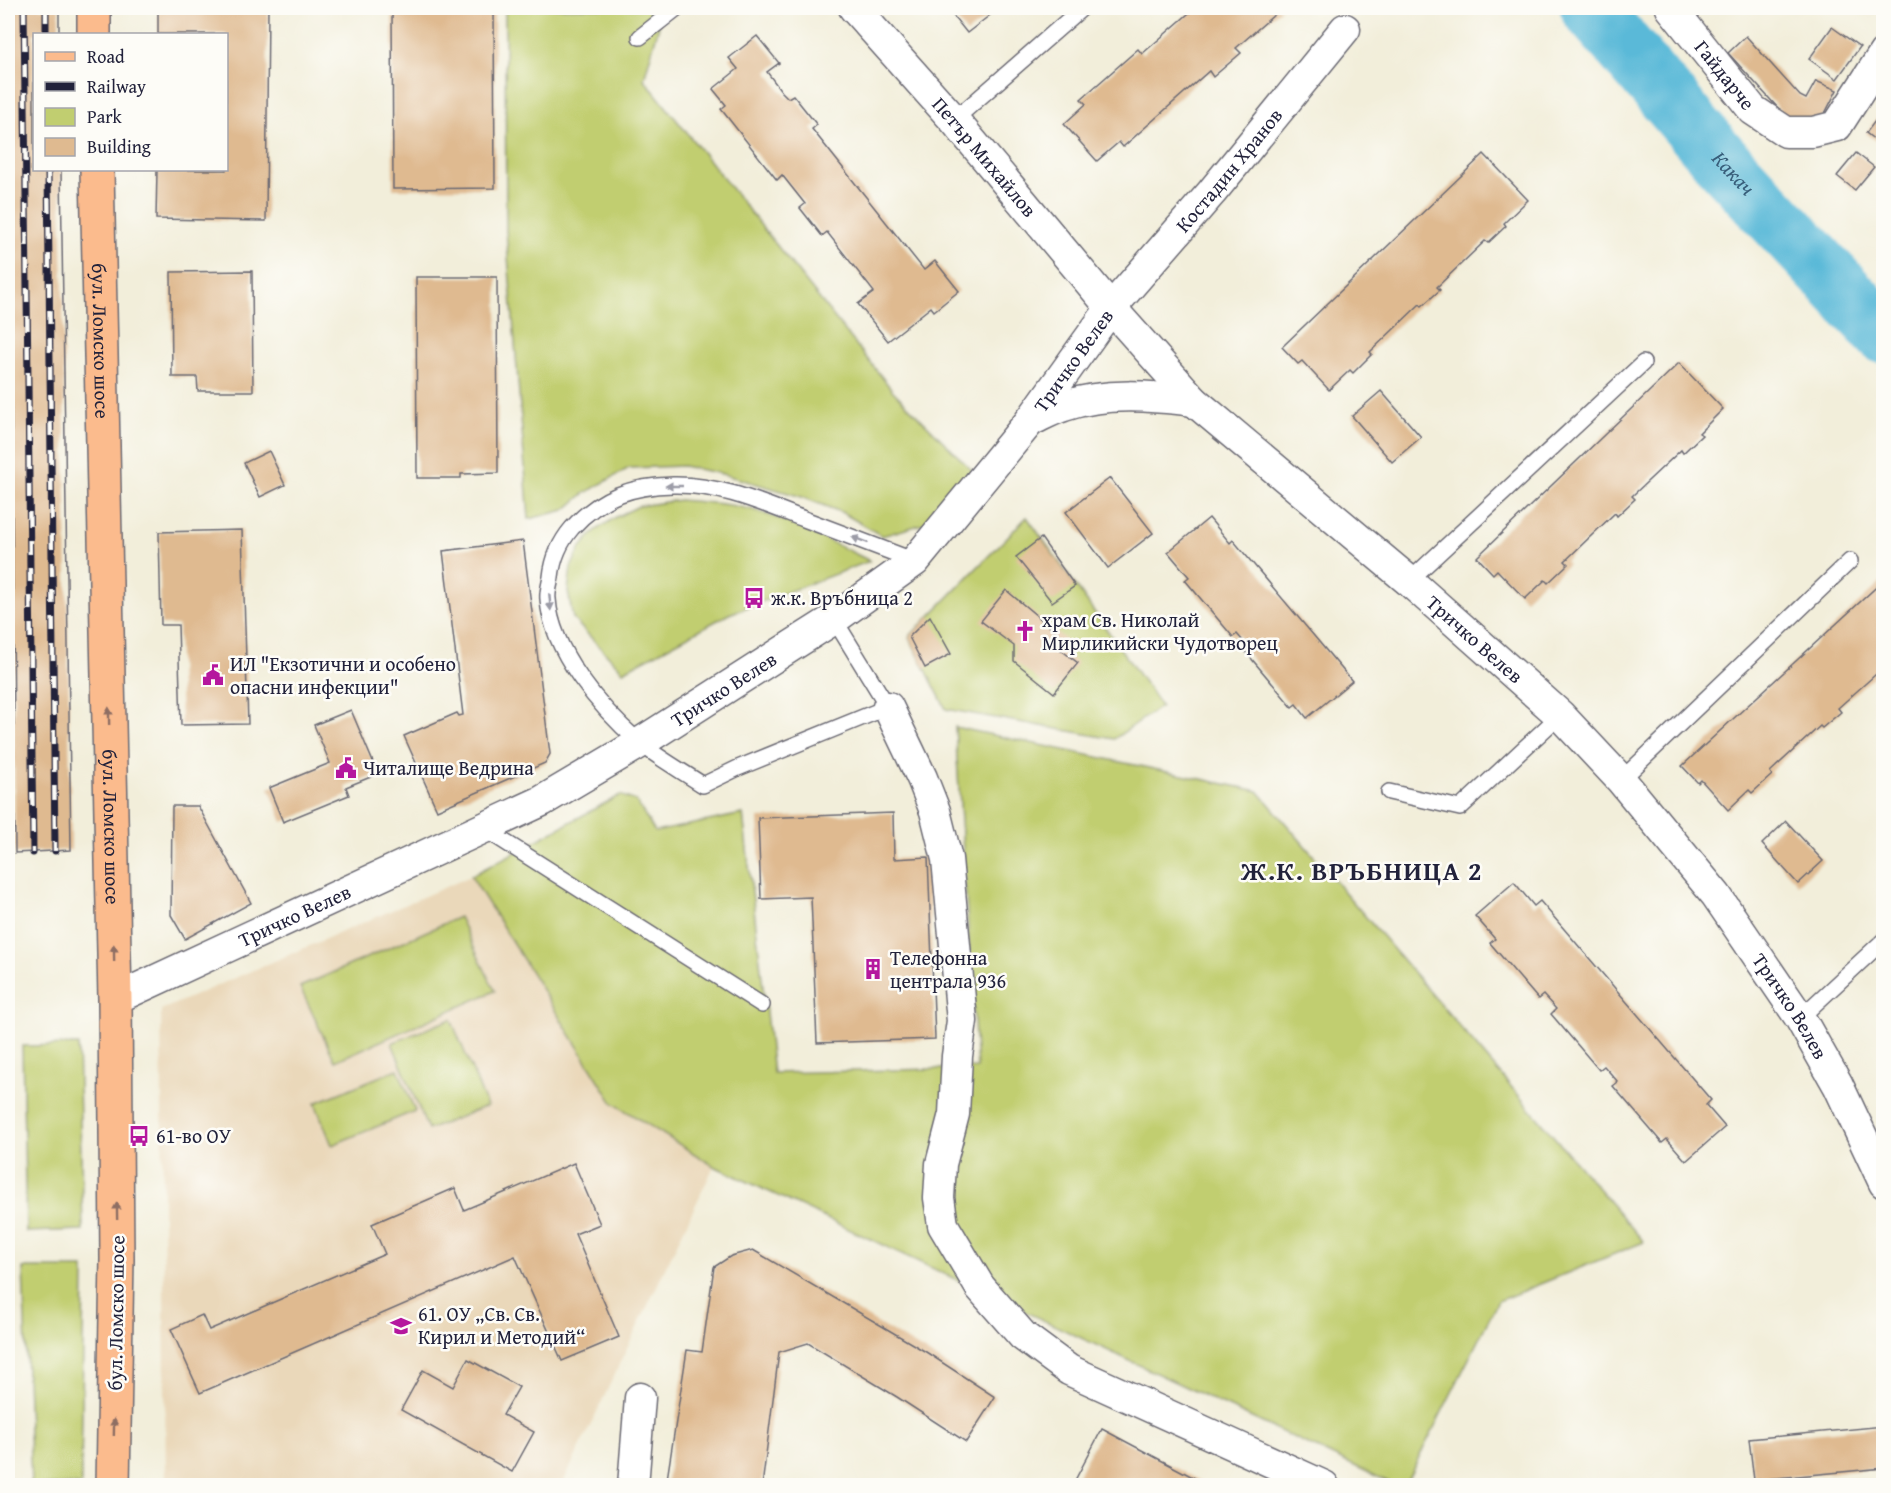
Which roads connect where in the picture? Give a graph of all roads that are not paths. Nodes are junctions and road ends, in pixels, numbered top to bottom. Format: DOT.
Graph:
graph roads {
  1 [pos="94,8"];
  2 [pos="677,8"];
  3 [pos="854,8"];
  4 [pos="1082,8"];
  5 [pos="1671,8"];
  6 [pos="1345,29"];
  7 [pos="94,33"];
  8 [pos="640,37"];
  9 [pos="1884,53"];
  10 [pos="954,120"];
  11 [pos="97,171"];
  12 [pos="1111,308"];
  13 [pos="1643,363"];
  14 [pos="1194,401"];
  15 [pos="1030,421"];
  16 [pos="915,561"];
  17 [pos="1850,561"];
  18 [pos="1409,581"];
  19 [pos="834,619"];
  20 [pos="888,707"];
  21 [pos="1560,715"];
  22 [pos="640,743"];
  23 [pos="1620,780"];
  24 [pos="1389,792"];
  25 [pos="483,828"];
  26 [pos="1884,940"];
  27 [pos="115,999"];
  28 [pos="762,1005"];
  29 [pos="1800,1018"];
  30 [pos="1883,1180"];
  31 [pos="640,1398"];
  32 [pos="113,1485"];
  33 [pos="633,1485"];
  34 [pos="1324,1485"];
  1 -- 7 [label="main road"];
  2 -- 8 [label="lane"];
  3 -- 10 [label="street, Петър Михайлов"];
  4 -- 10 [label="lane"];
  5 -- 9 [label="street, Гайдарче"];
  6 -- 12 [label="street, Костадин Хранов"];
  10 -- 12 [label="street, Петър Михайлов"];
  27 -- 11 [label="main road, бул. Ломско шосе, one-way"];
  12 -- 14 [label="street, Тричко Велев"];
  12 -- 15 [label="street, Тричко Велев"];
  13 -- 18 [label="lane"];
  14 -- 15 [label="street"];
  14 -- 18 [label="street, Тричко Велев"];
  15 -- 16 [label="street, Тричко Велев"];
  16 -- 19 [label="street, Тричко Велев"];
  16 -- 22 [label="lane, one-way"];
  17 -- 23 [label="lane"];
  18 -- 21 [label="street, Тричко Велев"];
  19 -- 20 [label="lane"];
  19 -- 22 [label="street, Тричко Велев"];
  20 -- 22 [label="lane"];
  20 -- 34 [label="street"];
  21 -- 23 [label="street, Тричко Велев"];
  21 -- 24 [label="lane"];
  22 -- 25 [label="street, Тричко Велев"];
  23 -- 29 [label="street, Тричко Велев"];
  25 -- 27 [label="street, Тричко Велев"];
  25 -- 28 [label="lane"];
  26 -- 29 [label="lane"];
  32 -- 27 [label="main road, бул. Ломско шосе, one-way"];
  29 -- 30 [label="street, Тричко Велев"];
  31 -- 33 [label="street"];
}
